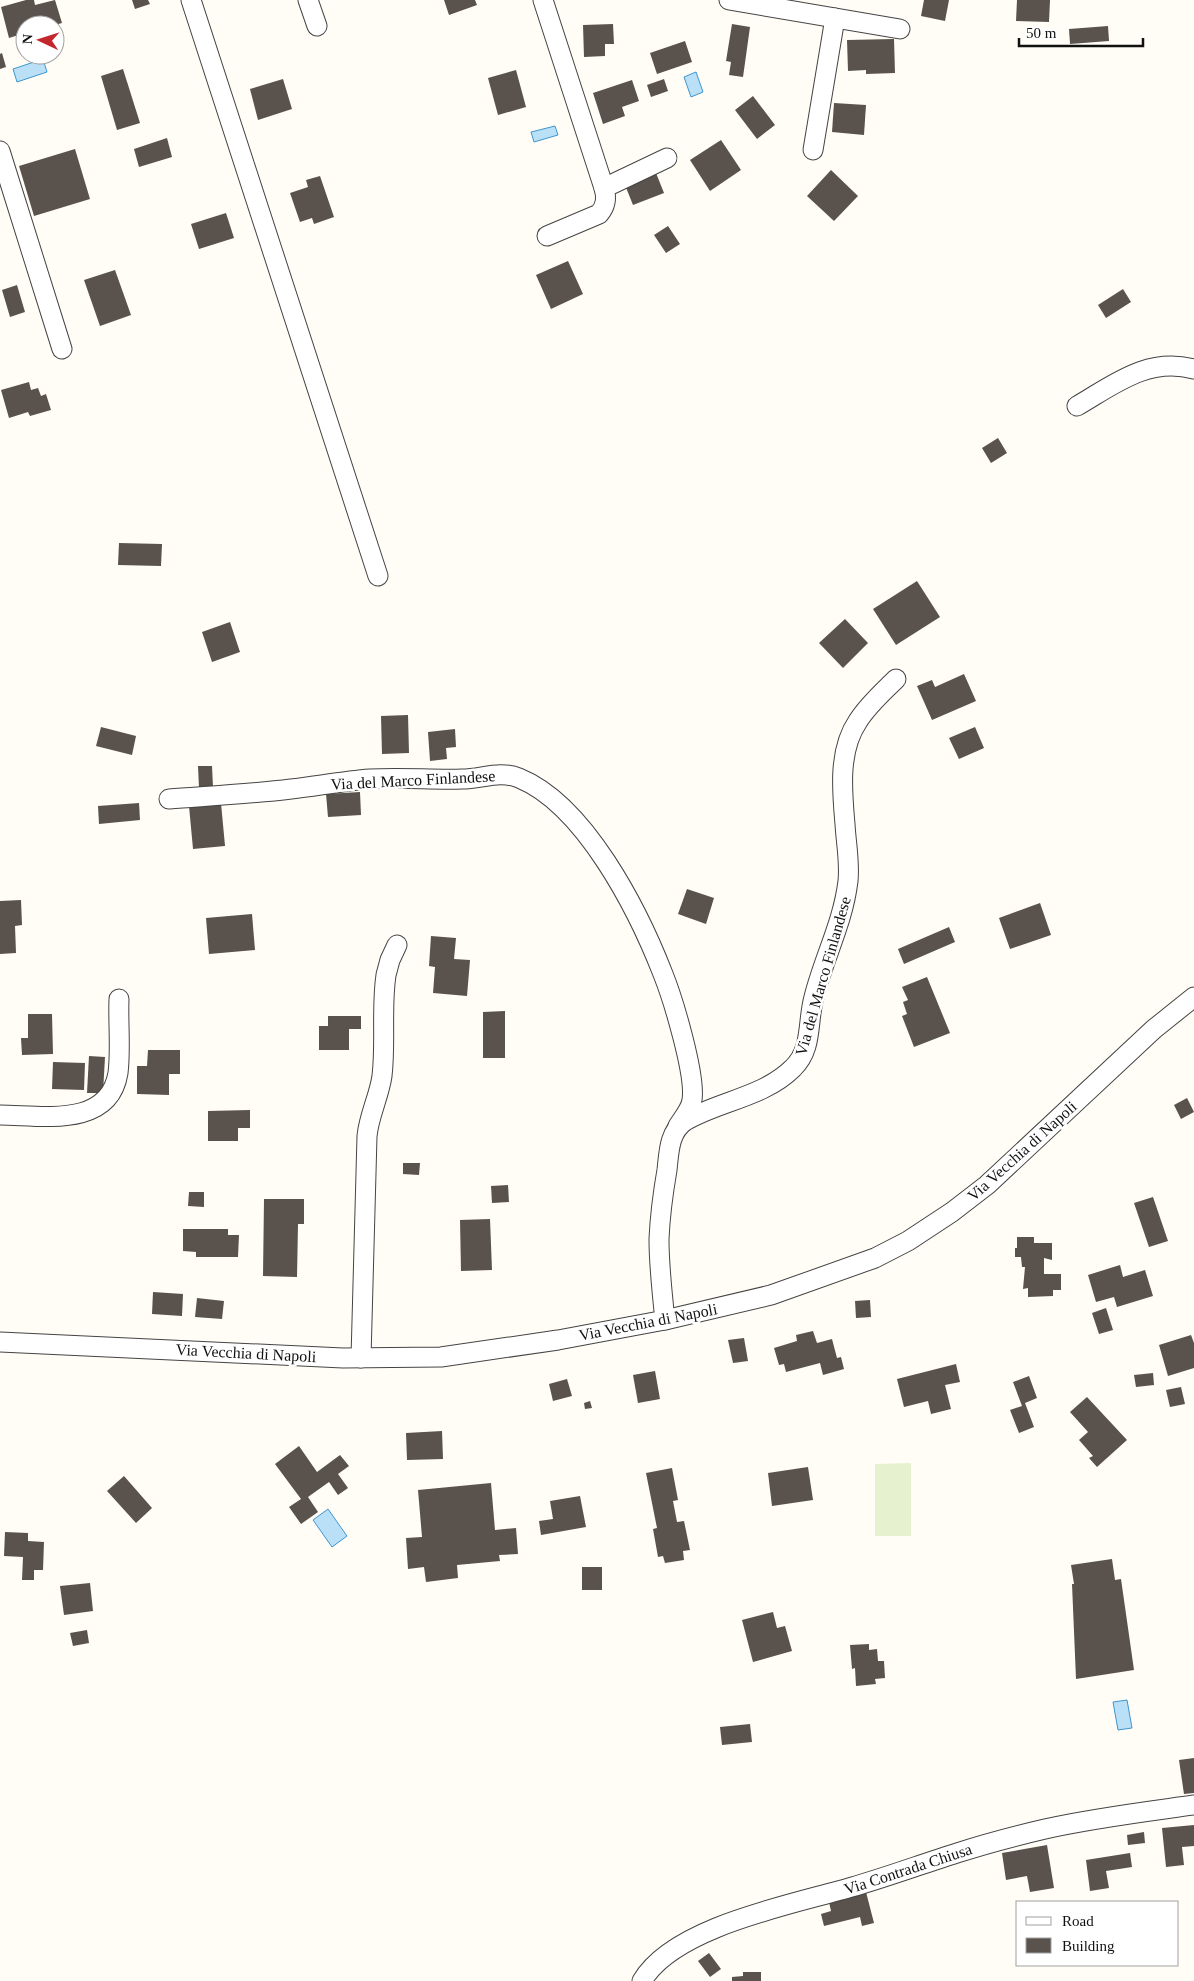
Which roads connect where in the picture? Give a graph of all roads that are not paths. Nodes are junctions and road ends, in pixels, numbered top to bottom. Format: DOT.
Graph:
graph roads {
  1 [pos="191,0"];
  2 [pos="308,0"];
  3 [pos="542,0"];
  4 [pos="729,0"];
  5 [pos="836,18"];
  6 [pos="317,26"];
  7 [pos="900,29"];
  8 [pos="813,150"];
  9 [pos="0,151"];
  10 [pos="668,158"];
  11 [pos="604,188"];
  12 [pos="547,236"];
  13 [pos="62,349"];
  14 [pos="1194,370"];
  15 [pos="1077,406"];
  16 [pos="378,576"];
  17 [pos="896,679"];
  18 [pos="169,799"];
  19 [pos="397,945"];
  20 [pos="1194,997"];
  21 [pos="118,999"];
  22 [pos="0,1115"];
  23 [pos="678,1126"];
  24 [pos="665,1320"];
  25 [pos="0,1342"];
  26 [pos="361,1358"];
  27 [pos="1194,1805"];
  28 [pos="642,1981"];
  1 -- 16 [label="street"];
  2 -- 6 [label="street"];
  3 -- 11 [label="street"];
  4 -- 5 [label="street"];
  5 -- 7 [label="street"];
  5 -- 8 [label="street"];
  9 -- 13 [label="street"];
  10 -- 11 [label="street"];
  11 -- 12 [label="street"];
  14 -- 15 [label="street"];
  17 -- 23 [label="street, Via del Marco Finlandese"];
  18 -- 23 [label="street, Via del Marco Finlandese"];
  19 -- 26 [label="street"];
  20 -- 24 [label="street, Via Vecchia di Napoli"];
  21 -- 22 [label="street"];
  23 -- 24 [label="street, Via del Marco Finlandese"];
  24 -- 26 [label="street, Via Vecchia di Napoli"];
  25 -- 26 [label="street, Via Vecchia di Napoli"];
  27 -- 28 [label="street, Via Contrada Chiusa"];
}
